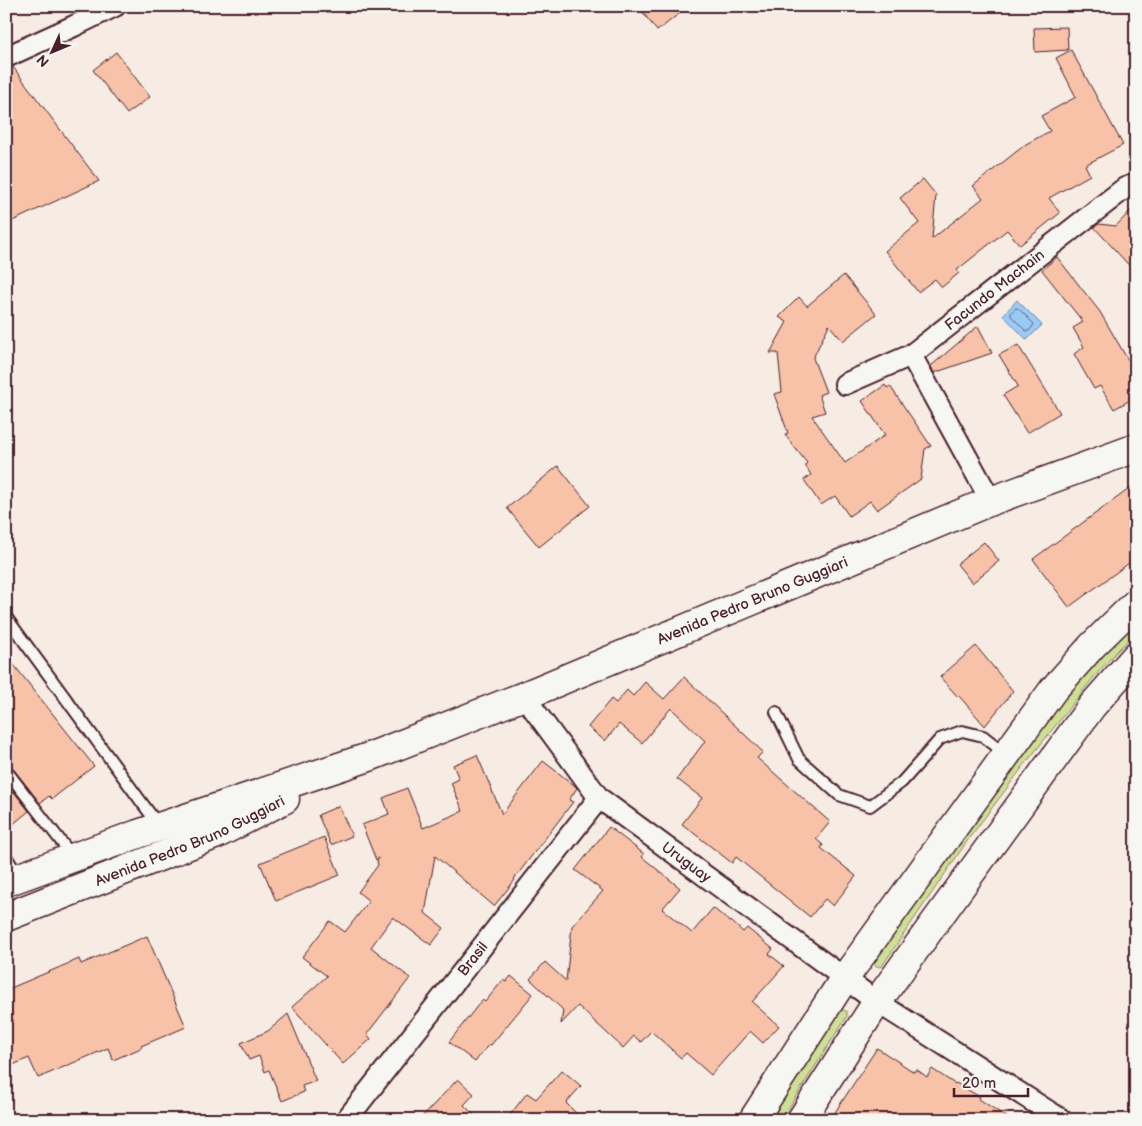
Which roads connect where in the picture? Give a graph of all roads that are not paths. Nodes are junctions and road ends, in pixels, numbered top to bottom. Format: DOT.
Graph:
graph roads {
  1 [pos="115,6"];
  2 [pos="6,57"];
  3 [pos="1136,184"];
  4 [pos="911,355"];
  5 [pos="845,384"];
  6 [pos="1136,448"];
  7 [pos="991,501"];
  8 [pos="1136,603"];
  9 [pos="6,617"];
  10 [pos="1136,656"];
  11 [pos="524,696"];
  12 [pos="776,712"];
  13 [pos="1006,755"];
  14 [pos="369,757"];
  15 [pos="6,770"];
  16 [pos="599,798"];
  17 [pos="160,827"];
  18 [pos="73,858"];
  19 [pos="10,872"];
  20 [pos="6,918"];
  21 [pos="844,979"];
  22 [pos="876,1002"];
  23 [pos="346,1120"];
  24 [pos="753,1120"];
  25 [pos="801,1120"];
  26 [pos="1062,1120"];
  1 -- 2 [label="street"];
  3 -- 4 [label="street, Facundo Machain"];
  4 -- 5 [label="street, Facundo Machain"];
  4 -- 7 [label="street"];
  6 -- 7 [label="main road, Avenida Pedro Bruno Guggiari"];
  7 -- 11 [label="main road, Avenida Pedro Bruno Guggiari"];
  8 -- 13 [label="main road"];
  9 -- 17 [label="lane"];
  10 -- 22 [label="main road"];
  11 -- 14 [label="main road, Avenida Pedro Bruno Guggiari"];
  11 -- 16 [label="street, Uruguay"];
  12 -- 13 [label="lane"];
  13 -- 21 [label="main road"];
  14 -- 17 [label="main road, Avenida Pedro Bruno Guggiari"];
  14 -- 20 [label="main road, Avenida Pedro Bruno Guggiari"];
  15 -- 18 [label="lane"];
  16 -- 21 [label="street, Uruguay"];
  16 -- 23 [label="street, Brasil"];
  17 -- 18 [label="main road, Avenida Pedro Bruno Guggiari"];
  18 -- 19 [label="main road, Avenida Pedro Bruno Guggiari"];
  21 -- 22 [label="street, Uruguay"];
  21 -- 24 [label="main road"];
  22 -- 25 [label="main road"];
  22 -- 26 [label="street, Uruguay"];
}
